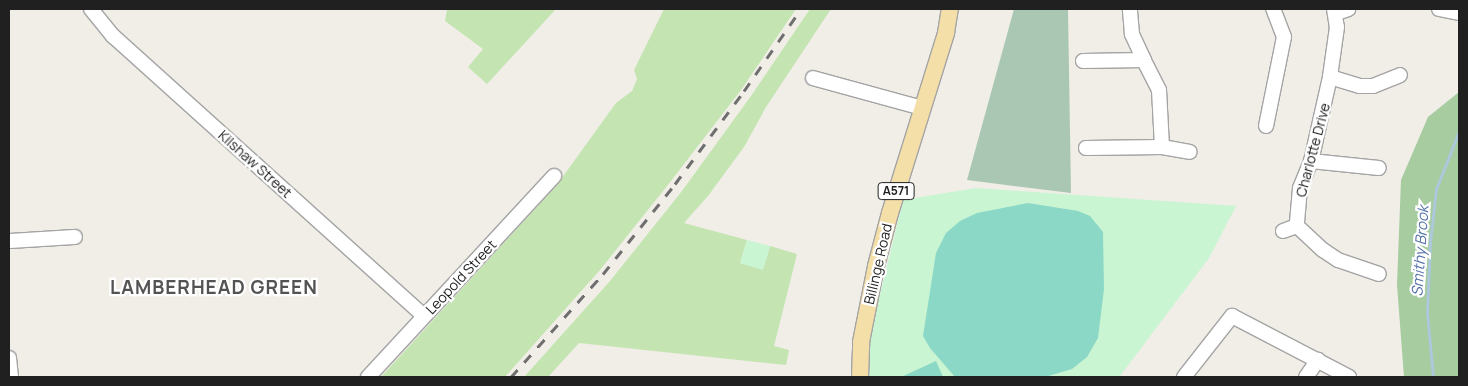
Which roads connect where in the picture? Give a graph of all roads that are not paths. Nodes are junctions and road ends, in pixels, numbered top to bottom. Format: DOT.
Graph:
graph roads {
  1 [pos="91,9"];
  2 [pos="950,9"];
  3 [pos="1130,9"];
  4 [pos="1272,9"];
  5 [pos="1439,9"];
  6 [pos="1339,10"];
  7 [pos="1459,13"];
  8 [pos="1144,60"];
  9 [pos="1083,61"];
  10 [pos="1400,76"];
  11 [pos="1330,77"];
  12 [pos="813,78"];
  13 [pos="922,108"];
  14 [pos="1266,126"];
  15 [pos="1162,147"];
  16 [pos="1086,148"];
  17 [pos="1190,152"];
  18 [pos="1312,161"];
  19 [pos="1379,168"];
  20 [pos="554,176"];
  21 [pos="1297,226"];
  22 [pos="1283,232"];
  23 [pos="75,237"];
  24 [pos="9,241"];
  25 [pos="1379,274"];
  26 [pos="424,316"];
  27 [pos="9,358"];
  28 [pos="1318,360"];
  29 [pos="11,377"];
  30 [pos="368,377"];
  31 [pos="860,377"];
  32 [pos="1184,377"];
  33 [pos="1306,377"];
  34 [pos="1349,377"];
  1 -- 26 [label="street, Kilshaw Street"];
  2 -- 13 [label="main road, Billinge Road / A571"];
  3 -- 8 [label="street"];
  4 -- 14 [label="street"];
  5 -- 7 [label="street"];
  6 -- 11 [label="street, Charlotte Drive"];
  8 -- 9 [label="street"];
  8 -- 15 [label="street"];
  10 -- 11 [label="street"];
  11 -- 18 [label="street, Charlotte Drive"];
  12 -- 13 [label="street"];
  13 -- 31 [label="main road, Billinge Road / A571"];
  15 -- 16 [label="street"];
  15 -- 17 [label="street"];
  18 -- 19 [label="street"];
  18 -- 21 [label="street, Charlotte Drive"];
  20 -- 26 [label="street, Leopold Street"];
  21 -- 22 [label="street"];
  21 -- 25 [label="street"];
  23 -- 24 [label="street"];
  26 -- 30 [label="street, Leopold Street"];
  27 -- 29 [label="street"];
  28 -- 32 [label="street"];
  28 -- 33 [label="street"];
  28 -- 34 [label="street"];
}
